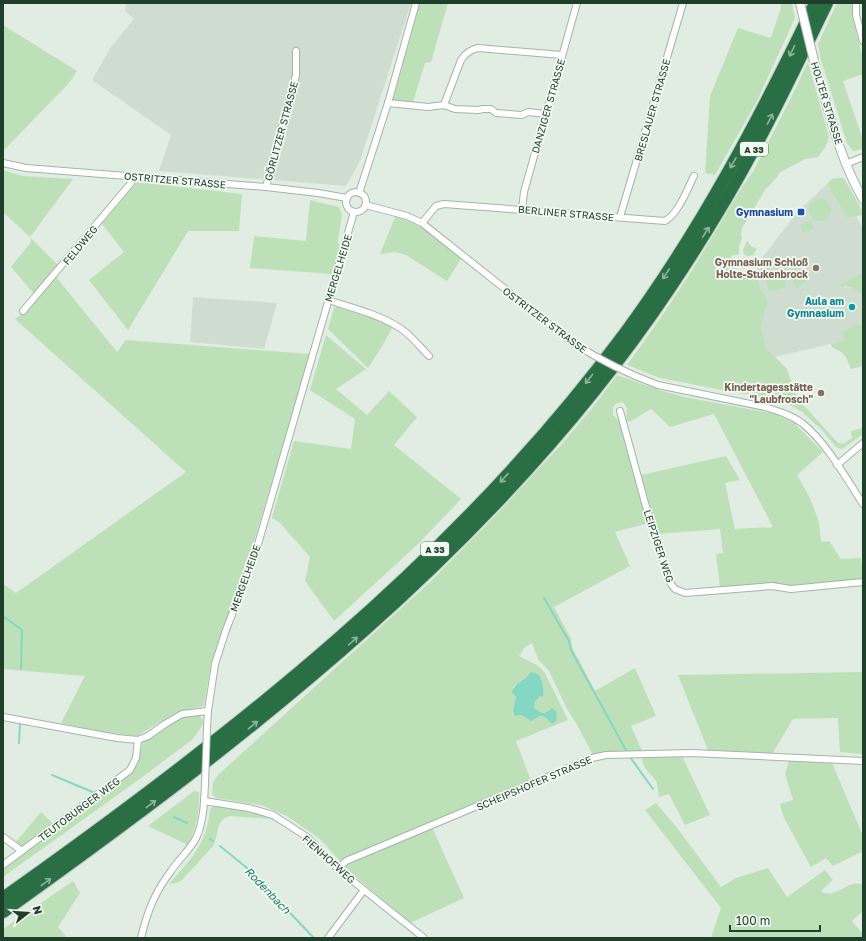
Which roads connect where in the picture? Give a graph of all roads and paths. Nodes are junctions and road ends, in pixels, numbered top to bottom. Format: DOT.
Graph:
graph roads {
  1 [pos="416,3"];
  2 [pos="577,3"];
  3 [pos="683,3"];
  4 [pos="800,3"];
  5 [pos="815,3"];
  6 [pos="827,3"];
  7 [pos="856,3"];
  8 [pos="863,41"];
  9 [pos="296,51"];
  10 [pos="562,55"];
  11 [pos="388,103"];
  12 [pos="444,105"];
  13 [pos="546,114"];
  14 [pos="863,156"];
  15 [pos="3,163"];
  16 [pos="846,164"];
  17 [pos="134,176"];
  18 [pos="694,176"];
  19 [pos="266,187"];
  20 [pos="359,193"];
  21 [pos="347,198"];
  22 [pos="863,200"];
  23 [pos="366,205"];
  24 [pos="522,210"];
  25 [pos="354,212"];
  26 [pos="620,217"];
  27 [pos="422,224"];
  28 [pos="328,300"];
  29 [pos="23,311"];
  30 [pos="429,356"];
  31 [pos="620,411"];
  32 [pos="863,443"];
  33 [pos="837,465"];
  34 [pos="863,504"];
  35 [pos="863,582"];
  36 [pos="208,711"];
  37 [pos="3,717"];
  38 [pos="138,740"];
  39 [pos="863,761"];
  40 [pos="204,801"];
  41 [pos="3,837"];
  42 [pos="22,851"];
  43 [pos="3,865"];
  44 [pos="338,869"];
  45 [pos="364,890"];
  46 [pos="3,898"];
  47 [pos="3,912"];
  48 [pos="141,938"];
  49 [pos="328,938"];
  50 [pos="424,938"];
  1 -- 11 [label="street"];
  2 -- 10 [label="street, DANZIGER STRASSE"];
  3 -- 26 [label="street, BRESLAUER STRASSE"];
  4 -- 16 [label="street, HOLTER STRASSE, bridge"];
  5 -- 46 [label="highway, A 33, one-way"];
  47 -- 6 [label="highway, A 33, one-way"];
  7 -- 8 [label="street"];
  9 -- 19 [label="street, GÖRLITZER STRASSE"];
  10 -- 12 [label="street"];
  10 -- 13 [label="street, DANZIGER STRASSE"];
  11 -- 12 [label="street"];
  11 -- 20 [label="street"];
  12 -- 13 [label="street"];
  13 -- 24 [label="street, DANZIGER STRASSE"];
  14 -- 16 [label="street"];
  15 -- 17 [label="street, OSTRITZER STRASSE"];
  16 -- 22 [label="street, HOLTER STRASSE"];
  17 -- 19 [label="street, OSTRITZER STRASSE"];
  17 -- 29 [label="street, FELDWEG"];
  18 -- 26 [label="street, BERLINER STRASSE"];
  19 -- 21 [label="street, OSTRITZER STRASSE"];
  20 -- 21 [label="street"];
  20 -- 23 [label="street"];
  21 -- 25 [label="street"];
  23 -- 25 [label="street"];
  23 -- 27 [label="street, OSTRITZER STRASSE"];
  24 -- 26 [label="street, BERLINER STRASSE"];
  24 -- 27 [label="street, BERLINER STRASSE"];
  25 -- 28 [label="street, MERGELHEIDE"];
  27 -- 33 [label="street, OSTRITZER STRASSE, bridge"];
  28 -- 30 [label="street"];
  28 -- 36 [label="street, MERGELHEIDE"];
  31 -- 35 [label="street, LEIPZIGER WEG"];
  32 -- 33 [label="street"];
  33 -- 34 [label="street, OSTRITZER STRASSE"];
  36 -- 38 [label="street"];
  36 -- 40 [label="street, MERGELHEIDE, bridge"];
  37 -- 38 [label="street"];
  38 -- 42 [label="street, TEUTOBURGER WEG"];
  39 -- 44 [label="street, SCHEIPSHOFER STRASSE"];
  40 -- 44 [label="street, FIENHOFWEG"];
  40 -- 48 [label="street, MERGELHEIDE"];
  41 -- 42 [label="street"];
  42 -- 43 [label="street, TEUTOBURGER WEG"];
  44 -- 45 [label="street, FIENHOFWEG"];
  45 -- 49 [label="street, FIENHOFWEG"];
  45 -- 50 [label="street, FIENHOFWEG"];
}
